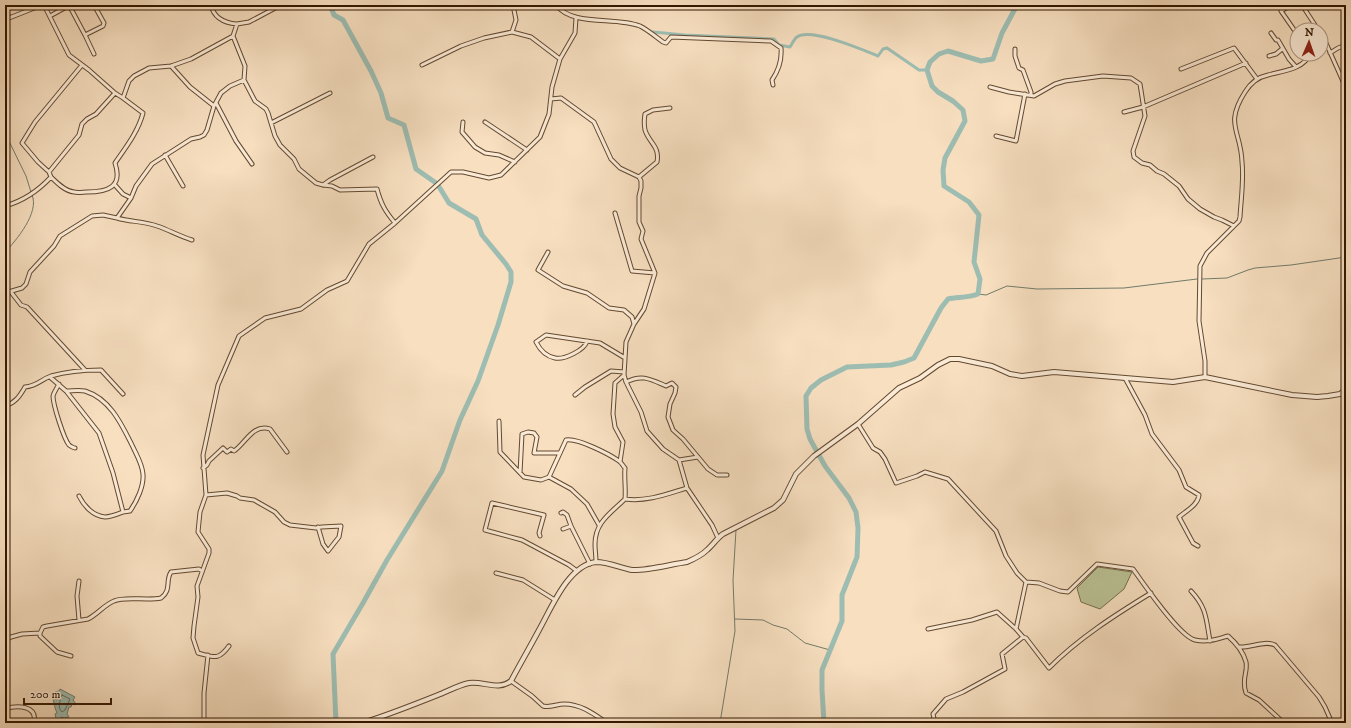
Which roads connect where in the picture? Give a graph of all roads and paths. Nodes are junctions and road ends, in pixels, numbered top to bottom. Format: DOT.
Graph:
graph roads {
  1 [pos="43,5"];
  2 [pos="70,5"];
  3 [pos="94,5"];
  4 [pos="211,5"];
  5 [pos="270,5"];
  6 [pos="281,5"];
  7 [pos="513,5"];
  8 [pos="556,5"];
  9 [pos="1291,5"];
  10 [pos="1302,5"];
  11 [pos="5,8"];
  12 [pos="274,9"];
  13 [pos="50,16"];
  14 [pos="576,18"];
  15 [pos="1289,22"];
  16 [pos="1313,22"];
  17 [pos="237,24"];
  18 [pos="512,32"];
  19 [pos="1272,33"];
  20 [pos="86,35"];
  21 [pos="233,36"];
  22 [pos="1346,45"];
  23 [pos="1282,49"];
  24 [pos="1015,50"];
  25 [pos="1330,53"];
  26 [pos="94,54"];
  27 [pos="1269,56"];
  28 [pos="560,59"];
  29 [pos="1305,62"];
  30 [pos="1246,63"];
  31 [pos="82,65"];
  32 [pos="422,65"];
  33 [pos="171,66"];
  34 [pos="1296,67"];
  35 [pos="1181,69"];
  36 [pos="1257,79"];
  37 [pos="244,80"];
  38 [pos="773,85"];
  39 [pos="990,87"];
  40 [pos="1346,88"];
  41 [pos="115,93"];
  42 [pos="330,93"];
  43 [pos="1025,94"];
  44 [pos="1031,95"];
  45 [pos="123,98"];
  46 [pos="551,99"];
  47 [pos="215,104"];
  48 [pos="1143,107"];
  49 [pos="670,108"];
  50 [pos="1124,112"];
  51 [pos="463,122"];
  52 [pos="485,122"];
  53 [pos="271,123"];
  54 [pos="996,136"];
  55 [pos="527,150"];
  56 [pos="165,155"];
  57 [pos="373,157"];
  58 [pos="515,162"];
  59 [pos="252,164"];
  60 [pos="49,172"];
  61 [pos="51,177"];
  62 [pos="639,177"];
  63 [pos="114,184"];
  64 [pos="322,185"];
  65 [pos="182,186"];
  66 [pos="131,198"];
  67 [pos="5,206"];
  68 [pos="615,213"];
  69 [pos="117,218"];
  70 [pos="395,223"];
  71 [pos="1234,226"];
  72 [pos="192,240"];
  73 [pos="548,252"];
  74 [pos="655,274"];
  75 [pos="11,292"];
  76 [pos="5,293"];
  77 [pos="634,324"];
  78 [pos="587,340"];
  79 [pos="625,358"];
  80 [pos="85,370"];
  81 [pos="624,373"];
  82 [pos="50,376"];
  83 [pos="1205,377"];
  84 [pos="1125,378"];
  85 [pos="626,382"];
  86 [pos="59,384"];
  87 [pos="1346,389"];
  88 [pos="66,391"];
  89 [pos="123,394"];
  90 [pos="575,395"];
  91 [pos="5,406"];
  92 [pos="499,421"];
  93 [pos="858,424"];
  94 [pos="75,448"];
  95 [pos="287,452"];
  96 [pos="560,453"];
  97 [pos="698,457"];
  98 [pos="679,460"];
  99 [pos="620,462"];
  100 [pos="204,468"];
  101 [pos="520,473"];
  102 [pos="728,475"];
  103 [pos="549,477"];
  104 [pos="687,488"];
  105 [pos="206,495"];
  106 [pos="79,496"];
  107 [pos="625,499"];
  108 [pos="123,512"];
  109 [pos="560,513"];
  110 [pos="599,525"];
  111 [pos="571,526"];
  112 [pos="318,527"];
  113 [pos="563,529"];
  114 [pos="540,536"];
  115 [pos="718,538"];
  116 [pos="1198,546"];
  117 [pos="596,562"];
  118 [pos="590,564"];
  119 [pos="202,571"];
  120 [pos="577,572"];
  121 [pos="496,573"];
  122 [pos="79,581"];
  123 [pos="1026,582"];
  124 [pos="1191,591"];
  125 [pos="1151,593"];
  126 [pos="555,600"];
  127 [pos="79,620"];
  128 [pos="928,629"];
  129 [pos="1016,629"];
  130 [pos="40,633"];
  131 [pos="1023,637"];
  132 [pos="5,641"];
  133 [pos="1210,641"];
  134 [pos="229,646"];
  135 [pos="1239,646"];
  136 [pos="71,656"];
  137 [pos="208,656"];
  138 [pos="511,681"];
  139 [pos="5,709"];
  140 [pos="34,723"];
  141 [pos="204,723"];
  142 [pos="362,723"];
  143 [pos="607,723"];
  144 [pos="935,723"];
  145 [pos="1284,723"];
  146 [pos="1332,723"];
  1 -- 11 [label="street"];
  1 -- 13 [label="street"];
  2 -- 13 [label="street"];
  2 -- 20 [label="street"];
  3 -- 20 [label="street"];
  4 -- 17 [label="street"];
  5 -- 12 [label="street"];
  6 -- 12 [label="street"];
  7 -- 18 [label="street"];
  8 -- 14 [label="street"];
  9 -- 15 [label="street"];
  10 -- 16 [label="street"];
  12 -- 17 [label="street"];
  13 -- 31 [label="street"];
  14 -- 28 [label="street"];
  14 -- 38 [label="street"];
  17 -- 21 [label="street"];
  18 -- 28 [label="street"];
  18 -- 32 [label="street"];
  19 -- 23 [label="street"];
  20 -- 26 [label="street"];
  21 -- 33 [label="street"];
  21 -- 37 [label="street"];
  22 -- 25 [label="street"];
  23 -- 27 [label="street"];
  23 -- 34 [label="street"];
  24 -- 44 [label="street"];
  25 -- 40 [label="street"];
  28 -- 46 [label="street"];
  29 -- 34 [label="street"];
  30 -- 35 [label="street"];
  30 -- 36 [label="street"];
  30 -- 48 [label="street"];
  31 -- 41 [label="street"];
  31 -- 60 [label="street"];
  33 -- 45 [label="street"];
  33 -- 47 [label="street"];
  34 -- 36 [label="street"];
  36 -- 71 [label="street"];
  37 -- 47 [label="street"];
  37 -- 53 [label="street"];
  39 -- 43 [label="street"];
  41 -- 45 [label="street"];
  41 -- 60 [label="street"];
  42 -- 53 [label="street"];
  43 -- 44 [label="street"];
  43 -- 54 [label="street"];
  44 -- 48 [label="street"];
  45 -- 63 [label="street"];
  46 -- 55 [label="street"];
  46 -- 62 [label="street"];
  47 -- 56 [label="street"];
  47 -- 59 [label="street"];
  48 -- 50 [label="street"];
  48 -- 71 [label="street"];
  49 -- 62 [label="street"];
  51 -- 58 [label="street"];
  52 -- 55 [label="street"];
  53 -- 64 [label="street"];
  55 -- 58 [label="street"];
  56 -- 65 [label="street"];
  56 -- 66 [label="street"];
  57 -- 64 [label="street"];
  58 -- 70 [label="street"];
  60 -- 61 [label="street"];
  61 -- 63 [label="street"];
  61 -- 67 [label="street"];
  62 -- 74 [label="street"];
  63 -- 66 [label="street"];
  64 -- 70 [label="street"];
  66 -- 69 [label="street"];
  68 -- 74 [label="street"];
  69 -- 72 [label="street"];
  69 -- 75 [label="street"];
  70 -- 100 [label="street"];
  71 -- 83 [label="street"];
  73 -- 77 [label="street"];
  74 -- 77 [label="street"];
  75 -- 76 [label="street"];
  75 -- 80 [label="street"];
  77 -- 79 [label="street"];
  78 -- 78 [label="street"];
  78 -- 79 [label="street"];
  79 -- 81 [label="street"];
  80 -- 82 [label="street"];
  80 -- 89 [label="street"];
  81 -- 85 [label="street"];
  81 -- 90 [label="street"];
  81 -- 99 [label="street"];
  82 -- 86 [label="street"];
  82 -- 91 [label="street"];
  83 -- 84 [label="street"];
  83 -- 87 [label="street"];
  84 -- 93 [label="street"];
  84 -- 116 [label="street"];
  85 -- 97 [label="street"];
  85 -- 98 [label="street"];
  86 -- 88 [label="street"];
  86 -- 94 [label="street"];
  88 -- 108 [label="street"];
  88 -- 108 [label="street"];
  92 -- 101 [label="street"];
  93 -- 115 [label="street"];
  93 -- 123 [label="street"];
  95 -- 100 [label="street"];
  96 -- 99 [label="street"];
  96 -- 101 [label="street"];
  96 -- 103 [label="street"];
  97 -- 98 [label="street"];
  97 -- 102 [label="street"];
  98 -- 104 [label="street"];
  99 -- 107 [label="street"];
  100 -- 105 [label="street"];
  101 -- 103 [label="street"];
  103 -- 110 [label="street"];
  104 -- 107 [label="street"];
  104 -- 115 [label="street"];
  105 -- 112 [label="street"];
  105 -- 119 [label="street"];
  106 -- 108 [label="street"];
  107 -- 110 [label="street"];
  109 -- 111 [label="street"];
  110 -- 117 [label="street"];
  111 -- 113 [label="street"];
  111 -- 118 [label="street"];
  112 -- 112 [label="street"];
  114 -- 120 [label="street"];
  115 -- 117 [label="street"];
  117 -- 118 [label="street"];
  118 -- 120 [label="street"];
  119 -- 127 [label="street"];
  119 -- 137 [label="street"];
  120 -- 126 [label="street"];
  121 -- 126 [label="street"];
  122 -- 127 [label="street"];
  123 -- 125 [label="street"];
  123 -- 129 [label="street"];
  124 -- 133 [label="street"];
  125 -- 131 [label="street"];
  125 -- 133 [label="street"];
  126 -- 138 [label="street"];
  127 -- 130 [label="street"];
  128 -- 129 [label="street"];
  129 -- 131 [label="street"];
  130 -- 132 [label="street"];
  130 -- 136 [label="street"];
  131 -- 144 [label="street"];
  133 -- 135 [label="street"];
  134 -- 137 [label="street"];
  135 -- 145 [label="street"];
  135 -- 146 [label="street"];
  137 -- 141 [label="street"];
  138 -- 142 [label="street"];
  138 -- 143 [label="street"];
  139 -- 140 [label="street"];
}
